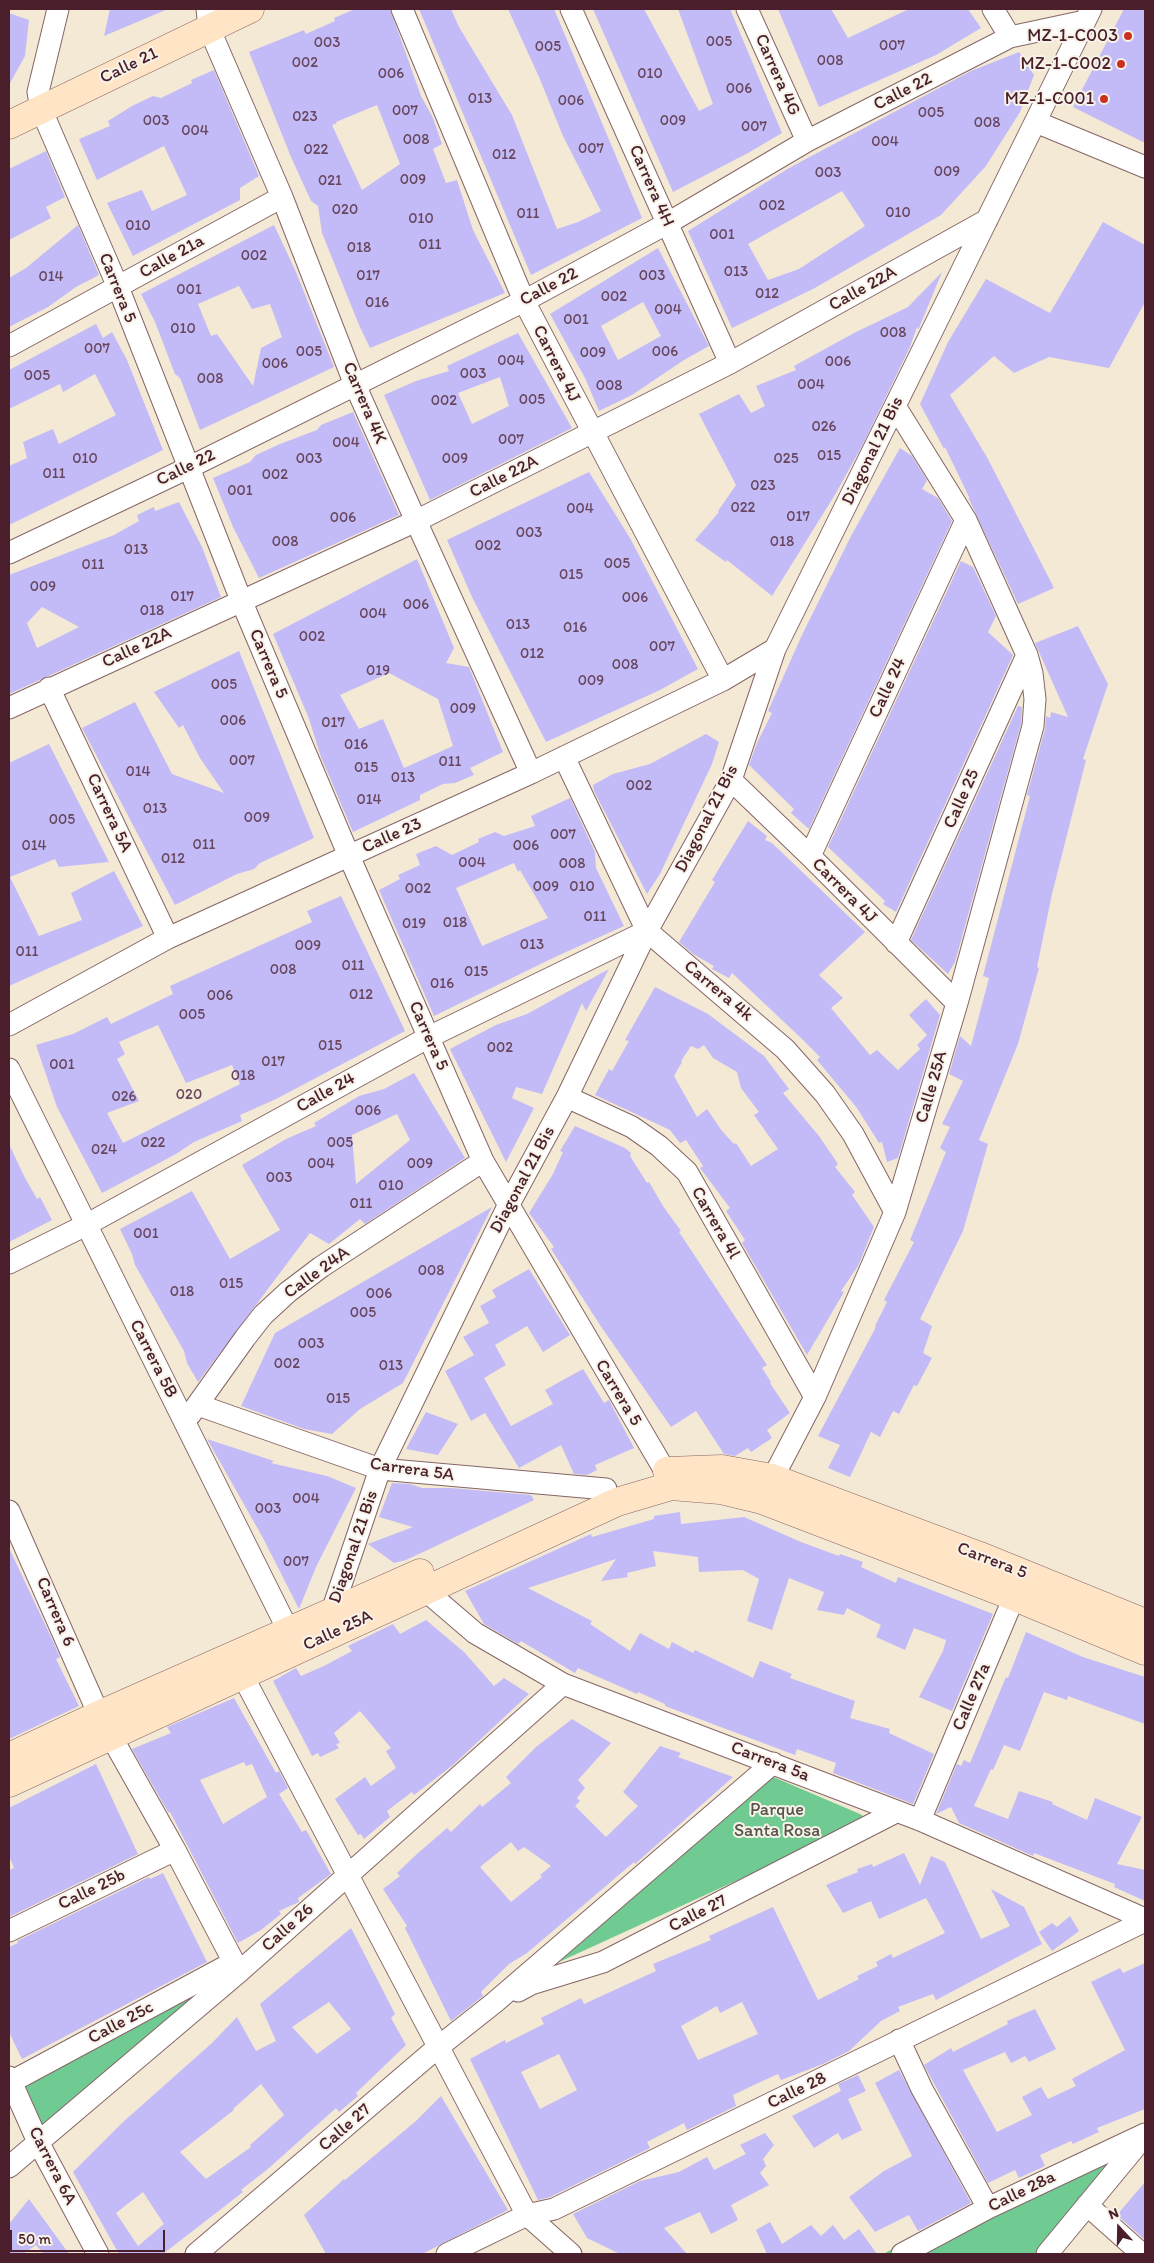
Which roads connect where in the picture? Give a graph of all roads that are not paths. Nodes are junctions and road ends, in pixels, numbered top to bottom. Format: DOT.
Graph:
graph roads {
  1 [pos="58,9"];
  2 [pos="250,9"];
  3 [pos="402,9"];
  4 [pos="572,9"];
  5 [pos="747,9"];
  6 [pos="993,9"];
  7 [pos="208,15"];
  8 [pos="1088,15"];
  9 [pos="1010,37"];
  10 [pos="39,100"];
  11 [pos="9,106"];
  12 [pos="1036,122"];
  13 [pos="9,125"];
  14 [pos="807,141"];
  15 [pos="1145,167"];
  16 [pos="282,197"];
  17 [pos="987,220"];
  18 [pos="668,223"];
  19 [pos="118,287"];
  20 [pos="524,301"];
  21 [pos="9,346"];
  22 [pos="730,363"];
  23 [pos="356,385"];
  24 [pos="895,406"];
  25 [pos="592,433"];
  26 [pos="188,468"];
  27 [pos="966,520"];
  28 [pos="416,521"];
  29 [pos="9,553"];
  30 [pos="241,600"];
  31 [pos="775,650"];
  32 [pos="1027,655"];
  33 [pos="723,680"];
  34 [pos="50,688"];
  35 [pos="9,708"];
  36 [pos="564,757"];
  37 [pos="531,773"];
  38 [pos="731,780"];
  39 [pos="349,856"];
  40 [pos="810,856"];
  41 [pos="647,931"];
  42 [pos="168,938"];
  43 [pos="896,943"];
  44 [pos="956,1003"];
  45 [pos="9,1025"];
  46 [pos="429,1037"];
  47 [pos="9,1069"];
  48 [pos="567,1097"];
  49 [pos="483,1162"];
  50 [pos="508,1206"];
  51 [pos="895,1212"];
  52 [pos="86,1225"];
  53 [pos="9,1263"];
  54 [pos="815,1398"];
  55 [pos="192,1413"];
  56 [pos="380,1469"];
  57 [pos="668,1479"];
  58 [pos="606,1489"];
  59 [pos="767,1489"];
  60 [pos="9,1510"];
  61 [pos="15,1537"];
  62 [pos="420,1583"];
  63 [pos="1020,1585"];
  64 [pos="337,1620"];
  65 [pos="1145,1623"];
  66 [pos="293,1640"];
  67 [pos="1145,1651"];
  68 [pos="237,1665"];
  69 [pos="563,1684"];
  70 [pos="104,1725"];
  71 [pos="9,1757"];
  72 [pos="773,1763"];
  73 [pos="9,1782"];
  74 [pos="896,1812"];
  75 [pos="920,1820"];
  76 [pos="175,1850"];
  77 [pos="346,1875"];
  78 [pos="1145,1920"];
  79 [pos="9,1931"];
  80 [pos="236,1967"];
  81 [pos="494,2003"];
  82 [pos="899,2040"];
  83 [pos="437,2048"];
  84 [pos="10,2080"];
  85 [pos="1145,2135"];
  86 [pos="38,2142"];
  87 [pos="9,2167"];
  88 [pos="1086,2205"];
  89 [pos="988,2208"];
  90 [pos="527,2215"];
  91 [pos="98,2254"];
  92 [pos="196,2254"];
  93 [pos="447,2254"];
  94 [pos="571,2254"];
  95 [pos="902,2254"];
  96 [pos="1047,2254"];
  97 [pos="1142,2254"];
  1 -- 10 [label="street"];
  2 -- 7 [label="street, Calle 21"];
  3 -- 20 [label="street, Carrera 4J"];
  4 -- 18 [label="street, Carrera 4H"];
  5 -- 14 [label="street, Carrera 4G"];
  6 -- 9 [label="street"];
  7 -- 10 [label="street, Calle 21"];
  7 -- 16 [label="street, Carrera 4K"];
  8 -- 9 [label="street, Calle 22"];
  8 -- 12 [label="street, Diagonal 21 Bis"];
  9 -- 14 [label="street, Calle 22"];
  10 -- 11 [label="street, Calle 21"];
  10 -- 13 [label="street, Calle 21"];
  10 -- 19 [label="street, Carrera 5"];
  12 -- 15 [label="street"];
  12 -- 17 [label="street, Diagonal 21 Bis"];
  14 -- 18 [label="street, Calle 22"];
  16 -- 19 [label="street, Calle 21a"];
  16 -- 23 [label="street, Carrera 4K"];
  17 -- 22 [label="street, Calle 22A"];
  17 -- 24 [label="street, Diagonal 21 Bis"];
  18 -- 20 [label="street, Calle 22"];
  18 -- 22 [label="street, Carrera 4H"];
  19 -- 21 [label="street, Calle 21a"];
  19 -- 26 [label="street, Carrera 5"];
  20 -- 23 [label="street, Calle 22"];
  20 -- 25 [label="street, Carrera 4J"];
  22 -- 25 [label="street, Calle 22A"];
  23 -- 26 [label="street, Calle 22"];
  23 -- 28 [label="street, Carrera 4K"];
  24 -- 27 [label="street, Calle 25A"];
  24 -- 31 [label="street, Diagonal 21 Bis"];
  25 -- 28 [label="street, Calle 22A"];
  25 -- 33 [label="street, Carrera 4J"];
  26 -- 29 [label="street, Calle 22"];
  26 -- 30 [label="street, Carrera 5"];
  27 -- 32 [label="street, Calle 25A"];
  27 -- 40 [label="street, Calle 24"];
  28 -- 30 [label="street, Calle 22A"];
  28 -- 37 [label="street, Carrera 4K"];
  30 -- 34 [label="street, Calle 22A"];
  30 -- 39 [label="street, Carrera 5"];
  31 -- 33 [label="street, Calle 23"];
  31 -- 38 [label="street, Diagonal 21 Bis"];
  32 -- 43 [label="street, Calle 25"];
  32 -- 44 [label="street, Calle 25A"];
  33 -- 36 [label="street, Calle 23"];
  34 -- 35 [label="street, Calle 22A"];
  34 -- 42 [label="street, Carrera 5A"];
  36 -- 37 [label="street, Calle 23"];
  36 -- 41 [label="street, Carrera 4k"];
  37 -- 39 [label="street, Calle 23"];
  38 -- 40 [label="street, Carrera 4J"];
  38 -- 41 [label="street, Diagonal 21 Bis"];
  39 -- 42 [label="street, Calle 23"];
  39 -- 46 [label="street, Carrera 5"];
  40 -- 43 [label="street, Carrera 4J"];
  41 -- 46 [label="street, Calle 24"];
  41 -- 48 [label="street, Diagonal 21 Bis"];
  41 -- 51 [label="street, Carrera 4k"];
  42 -- 45 [label="street, Calle 23"];
  43 -- 44 [label="street, Carrera 4J"];
  44 -- 51 [label="street, Calle 25A"];
  46 -- 49 [label="street, Carrera 5"];
  46 -- 52 [label="street, Calle 24"];
  47 -- 52 [label="street, Carrera 5B"];
  48 -- 50 [label="street, Diagonal 21 Bis"];
  48 -- 54 [label="street, Carrera 4l"];
  49 -- 50 [label="street, Carrera 5"];
  49 -- 55 [label="street, Calle 24A"];
  50 -- 56 [label="street, Diagonal 21 Bis"];
  50 -- 57 [label="street, Carrera 5"];
  51 -- 54 [label="street, Calle 25A"];
  52 -- 53 [label="street, Calle 24"];
  52 -- 55 [label="street, Carrera 5B"];
  54 -- 59 [label="street, Calle 25A"];
  55 -- 56 [label="street, Carrera 5A"];
  55 -- 66 [label="street, Carrera 5B"];
  56 -- 58 [label="street, Carrera 5A"];
  56 -- 64 [label="street, Diagonal 21 Bis"];
  57 -- 58 [label="street, Calle 25A"];
  57 -- 59 [label="street, Carrera 5"];
  57 -- 62 [label="street, Calle 25A"];
  58 -- 62 [label="street, Calle 25A"];
  59 -- 63 [label="street, Carrera 5"];
  60 -- 61 [label="street, Carrera 6"];
  61 -- 70 [label="street, Carrera 6"];
  62 -- 64 [label="street, Calle 25A"];
  62 -- 69 [label="street, Carrera 5a"];
  63 -- 65 [label="street, Carrera 5"];
  63 -- 67 [label="street, Carrera 5"];
  63 -- 75 [label="street, Calle 27a"];
  64 -- 66 [label="street, Calle 25A"];
  66 -- 68 [label="street, Calle 25A"];
  68 -- 70 [label="street, Calle 25A"];
  68 -- 77 [label="street"];
  69 -- 72 [label="street, Carrera 5a"];
  69 -- 77 [label="street, Calle 26"];
  70 -- 71 [label="street, Calle 25A"];
  70 -- 73 [label="street, Calle 25A"];
  70 -- 76 [label="street, Carrera 6"];
  72 -- 74 [label="street, Carrera 5a"];
  72 -- 81 [label="street, Calle 27"];
  74 -- 75 [label="street, Carrera 5a"];
  74 -- 81 [label="street, Calle 27"];
  75 -- 78 [label="street, Carrera 5a"];
  76 -- 79 [label="street, Calle 25b"];
  76 -- 80 [label="street, Carrera 6"];
  77 -- 80 [label="street, Calle 26"];
  77 -- 83 [label="street"];
  78 -- 82 [label="street, Calle 28"];
  80 -- 84 [label="street, Calle 25c"];
  80 -- 86 [label="street, Calle 26"];
  81 -- 83 [label="street, Calle 27"];
  82 -- 89 [label="street"];
  82 -- 90 [label="street, Calle 28"];
  83 -- 90 [label="street"];
  83 -- 92 [label="street, Calle 27"];
  84 -- 86 [label="street, Carrera 6A"];
  85 -- 88 [label="street"];
  85 -- 89 [label="street, Calle 28a"];
  86 -- 87 [label="street, Calle 26"];
  86 -- 91 [label="street, Carrera 6A"];
  88 -- 96 [label="street"];
  88 -- 97 [label="street"];
  89 -- 95 [label="street, Calle 28a"];
  90 -- 93 [label="street, Calle 28"];
  90 -- 94 [label="street"];
}
